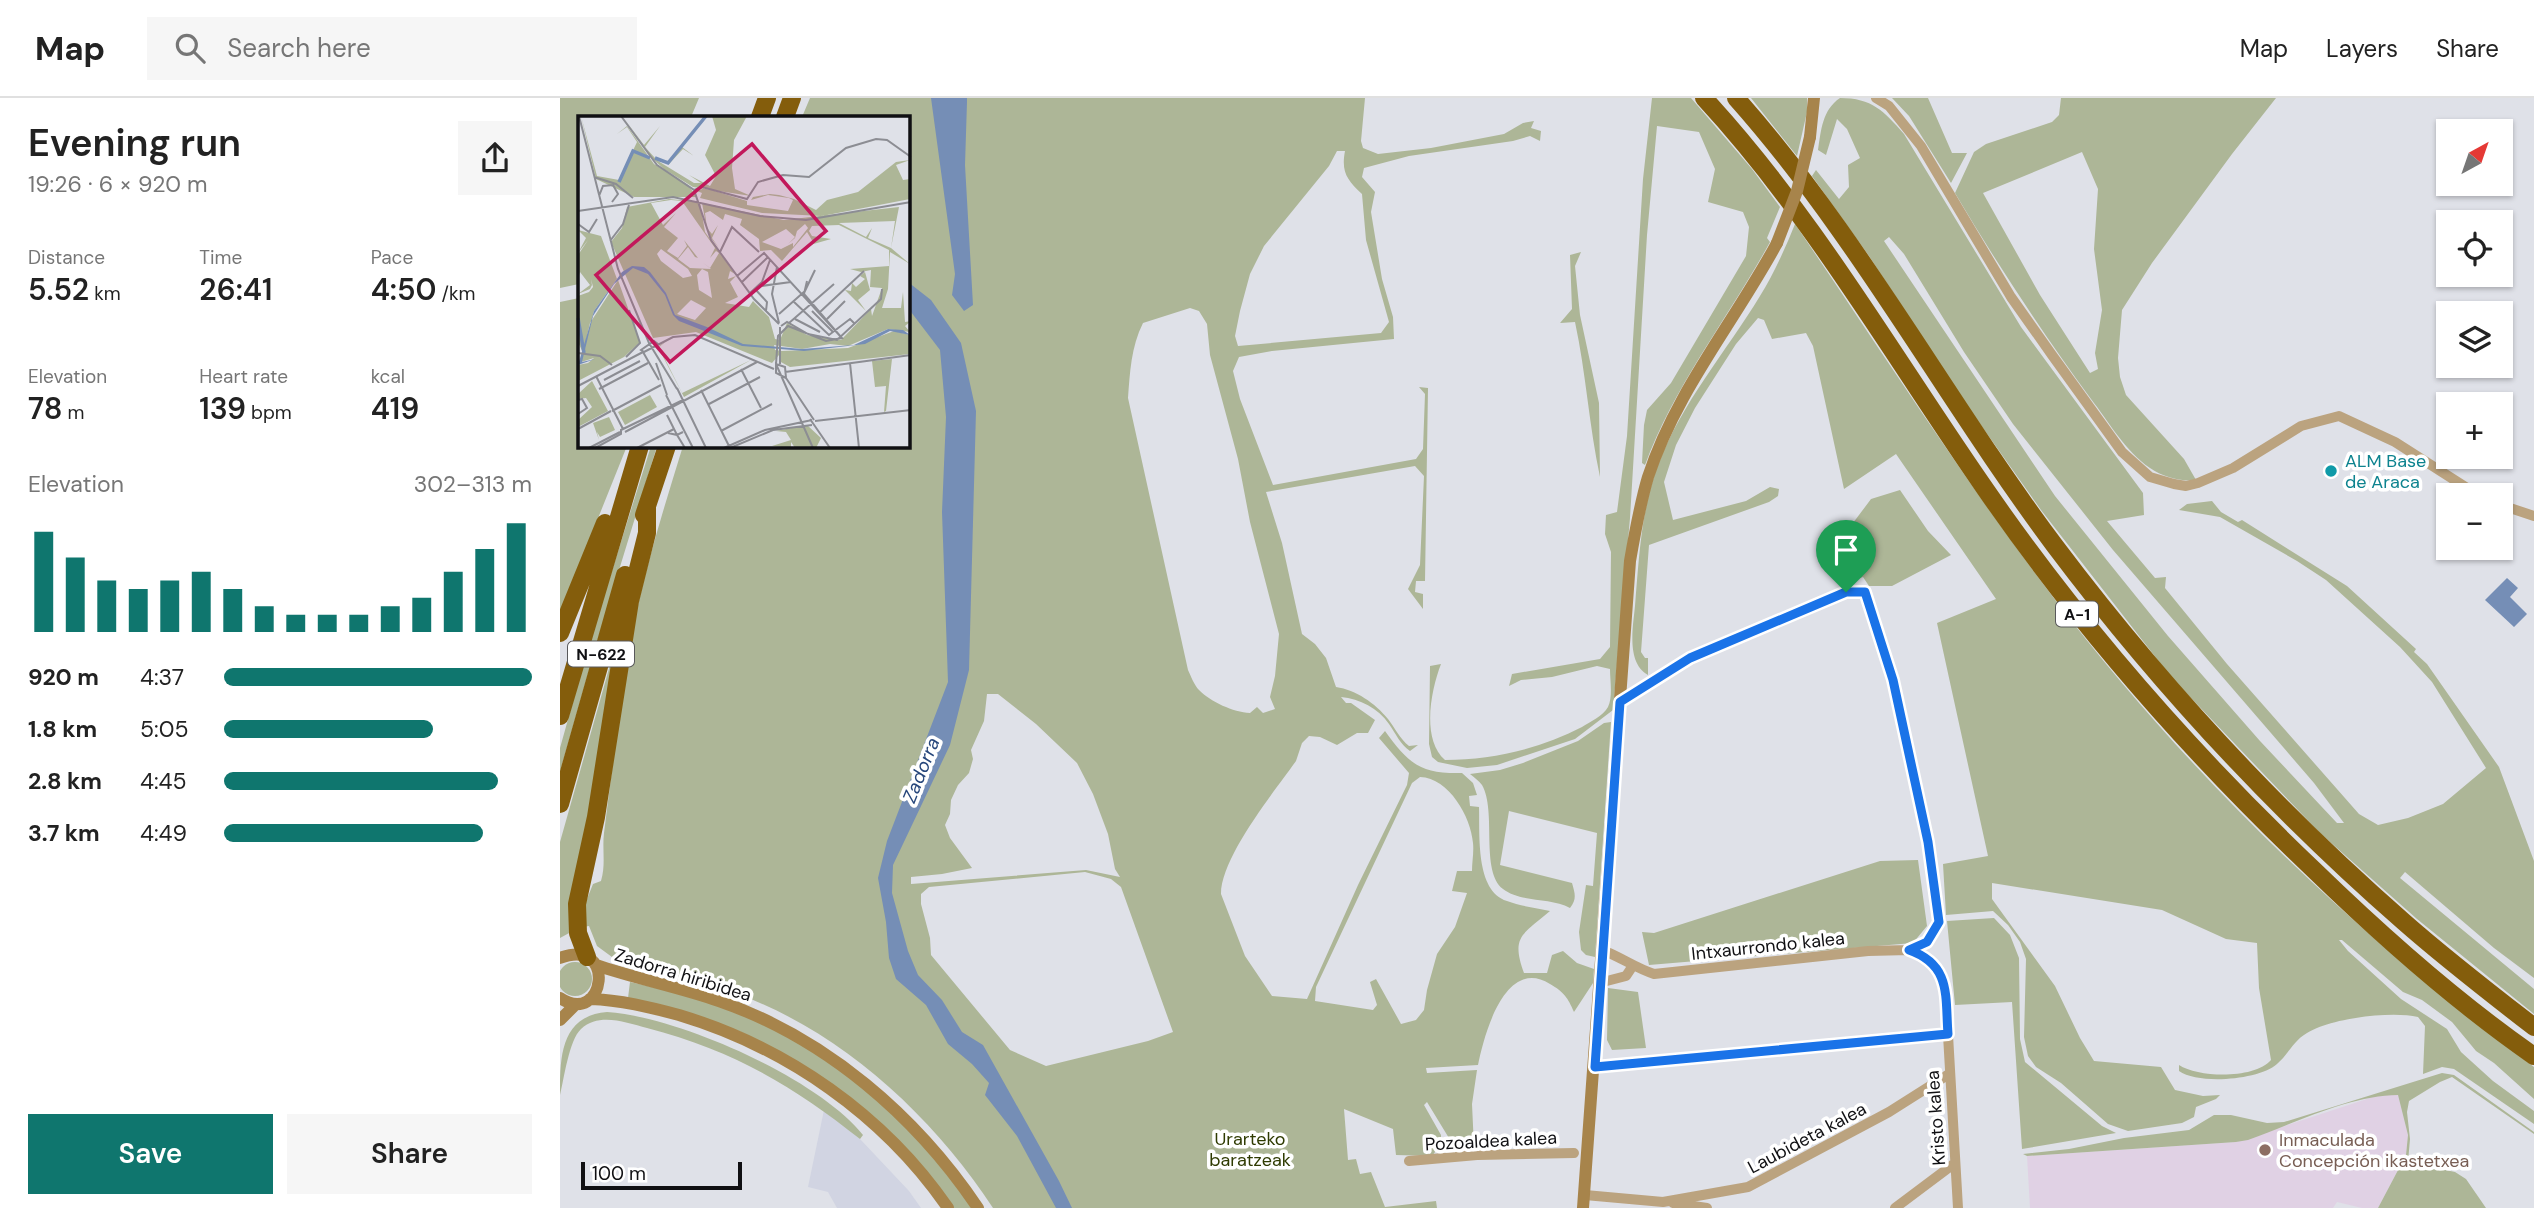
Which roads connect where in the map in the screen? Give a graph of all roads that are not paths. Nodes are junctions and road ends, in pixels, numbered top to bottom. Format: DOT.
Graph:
graph roads {
  1 [pos="767,98"];
  2 [pos="792,98"];
  3 [pos="1704,98"];
  4 [pos="1736,98"];
  5 [pos="1815,98"];
  6 [pos="1877,98"];
  7 [pos="760,116"];
  8 [pos="785,116"];
  9 [pos="639,448"];
  10 [pos="666,448"];
  11 [pos="629,477"];
  12 [pos="2459,483"];
  13 [pos="646,506"];
  14 [pos="2513,509"];
  15 [pos="2534,516"];
  16 [pos="560,633"];
  17 [pos="1620,702"];
  18 [pos="560,716"];
  19 [pos="560,804"];
  20 [pos="1602,950"];
  21 [pos="1909,950"];
  22 [pos="560,958"];
  23 [pos="592,961"];
  24 [pos="1632,967"];
  25 [pos="1600,983"];
  26 [pos="560,998"];
  27 [pos="590,999"];
  28 [pos="576,1004"];
  29 [pos="560,1020"];
  30 [pos="2534,1027"];
  31 [pos="1948,1034"];
  32 [pos="2534,1056"];
  33 [pos="1595,1067"];
  34 [pos="1949,1074"];
  35 [pos="1574,1153"];
  36 [pos="1409,1161"];
  37 [pos="1955,1163"];
  38 [pos="1584,1201"];
  39 [pos="1657,1203"];
  40 [pos="948,1208"];
  41 [pos="978,1208"];
  42 [pos="1707,1208"];
  43 [pos="1895,1208"];
  44 [pos="1958,1208"];
  1 -- 7 [label="highway"];
  2 -- 8 [label="highway"];
  3 -- 32 [label="highway, A-1"];
  4 -- 30 [label="highway, A-1"];
  5 -- 17 [label="street, bridge"];
  6 -- 12 [label="street"];
  9 -- 11 [label="highway, N-622"];
  10 -- 13 [label="highway, N-622"];
  11 -- 16 [label="highway"];
  11 -- 18 [label="highway, N-622"];
  13 -- 19 [label="highway, N-622"];
  13 -- 23 [label="highway"];
  14 -- 15 [label="street"];
  17 -- 20 [label="street"];
  17 -- 21 [label="street"];
  20 -- 24 [label="street, Intxaurrondo kalea"];
  20 -- 25 [label="street"];
  21 -- 24 [label="street, Intxaurrondo kalea"];
  21 -- 31 [label="street, Kristo kalea"];
  22 -- 23 [label="street, Zadorra hiribidea"];
  23 -- 27 [label="street"];
  23 -- 41 [label="street, Zadorra hiribidea"];
  24 -- 25 [label="street"];
  25 -- 33 [label="street"];
  26 -- 28 [label="street"];
  27 -- 28 [label="street"];
  27 -- 40 [label="street"];
  28 -- 29 [label="street"];
  31 -- 33 [label="street"];
  31 -- 34 [label="street, Kristo kalea"];
  33 -- 38 [label="street"];
  34 -- 37 [label="street, Kristo kalea"];
  34 -- 39 [label="street, Laubideta kalea"];
  35 -- 36 [label="street, Pozoaldea kalea"];
  37 -- 43 [label="street"];
  37 -- 44 [label="street, Kristo kalea"];
  38 -- 39 [label="street, Laubideta kalea"];
  39 -- 42 [label="street"];
}
